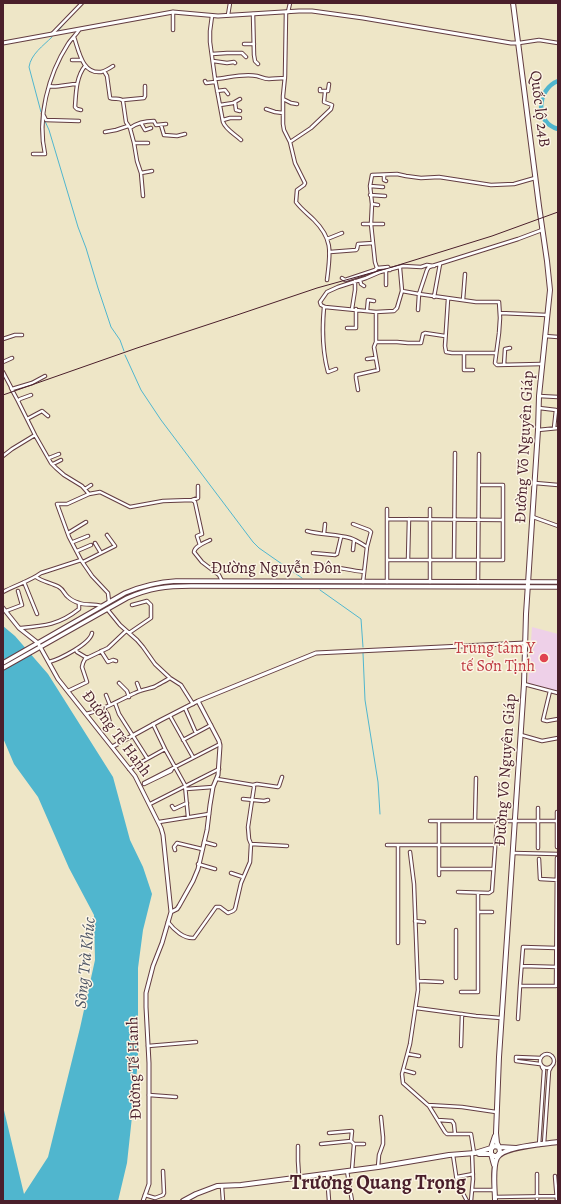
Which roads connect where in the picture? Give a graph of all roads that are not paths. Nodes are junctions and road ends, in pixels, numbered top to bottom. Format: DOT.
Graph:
graph roads {
  1 [pos="82,3"];
  2 [pos="230,3"];
  3 [pos="290,3"];
  4 [pos="513,3"];
  5 [pos="173,12"];
  6 [pos="287,12"];
  7 [pos="253,14"];
  8 [pos="212,16"];
  9 [pos="228,16"];
  10 [pos="79,30"];
  11 [pos="173,30"];
  12 [pos="52,34"];
  13 [pos="74,37"];
  14 [pos="3,43"];
  15 [pos="519,43"];
  16 [pos="558,43"];
  17 [pos="244,44"];
  18 [pos="254,44"];
  19 [pos="212,54"];
  20 [pos="246,58"];
  21 [pos="72,60"];
  22 [pos="82,60"];
  23 [pos="213,61"];
  24 [pos="235,63"];
  25 [pos="258,64"];
  26 [pos="85,66"];
  27 [pos="113,66"];
  28 [pos="104,71"];
  29 [pos="285,78"];
  30 [pos="204,81"];
  31 [pos="215,81"];
  32 [pos="77,84"];
  33 [pos="329,84"];
  34 [pos="49,86"];
  35 [pos="145,86"];
  36 [pos="320,89"];
  37 [pos="217,91"];
  38 [pos="324,92"];
  39 [pos="228,94"];
  40 [pos="240,99"];
  41 [pos="123,100"];
  42 [pos="283,100"];
  43 [pos="235,102"];
  44 [pos="297,104"];
  45 [pos="220,105"];
  46 [pos="266,109"];
  47 [pos="81,110"];
  48 [pos="240,111"];
  49 [pos="283,112"];
  50 [pos="43,113"];
  51 [pos="240,118"];
  52 [pos="223,120"];
  53 [pos="79,121"];
  54 [pos="141,123"];
  55 [pos="166,124"];
  56 [pos="161,125"];
  57 [pos="129,127"];
  58 [pos="151,128"];
  59 [pos="105,132"];
  60 [pos="185,134"];
  61 [pos="241,140"];
  62 [pos="290,142"];
  63 [pos="134,143"];
  64 [pos="148,143"];
  65 [pos="33,154"];
  66 [pos="152,172"];
  67 [pos="141,173"];
  68 [pos="384,175"];
  69 [pos="536,178"];
  70 [pos="386,181"];
  71 [pos="370,186"];
  72 [pos="383,187"];
  73 [pos="370,195"];
  74 [pos="143,196"];
  75 [pos="385,196"];
  76 [pos="372,204"];
  77 [pos="378,205"];
  78 [pos="541,217"];
  79 [pos="363,224"];
  80 [pos="371,224"];
  81 [pos="383,224"];
  82 [pos="542,230"];
  83 [pos="342,233"];
  84 [pos="328,239"];
  85 [pos="373,243"];
  86 [pos="330,252"];
  87 [pos="440,264"];
  88 [pos="434,266"];
  89 [pos="377,268"];
  90 [pos="400,268"];
  91 [pos="390,270"];
  92 [pos="386,271"];
  93 [pos="465,274"];
  94 [pos="342,278"];
  95 [pos="327,280"];
  96 [pos="360,280"];
  97 [pos="355,281"];
  98 [pos="386,284"];
  99 [pos="364,286"];
  100 [pos="402,291"];
  101 [pos="419,294"];
  102 [pos="434,296"];
  103 [pos="448,299"];
  104 [pos="463,300"];
  105 [pos="374,301"];
  106 [pos="324,307"];
  107 [pos="354,309"];
  108 [pos="367,310"];
  109 [pos="418,310"];
  110 [pos="376,312"];
  111 [pos="500,313"];
  112 [pos="547,315"];
  113 [pos="347,328"];
  114 [pos="22,335"];
  115 [pos="446,336"];
  116 [pos="544,336"];
  117 [pos="558,337"];
  118 [pos="3,339"];
  119 [pos="376,342"];
  120 [pos="510,348"];
  121 [pos="464,353"];
  122 [pos="496,353"];
  123 [pos="12,358"];
  124 [pos="375,358"];
  125 [pos="367,359"];
  126 [pos="3,362"];
  127 [pos="541,364"];
  128 [pos="504,365"];
  129 [pos="336,369"];
  130 [pos="473,370"];
  131 [pos="3,372"];
  132 [pos="45,376"];
  133 [pos="11,388"];
  134 [pos="358,390"];
  135 [pos="31,395"];
  136 [pos="538,396"];
  137 [pos="558,397"];
  138 [pos="18,401"];
  139 [pos="538,408"];
  140 [pos="48,416"];
  141 [pos="27,419"];
  142 [pos="554,428"];
  143 [pos="558,428"];
  144 [pos="538,430"];
  145 [pos="35,435"];
  146 [pos="455,453"];
  147 [pos="59,454"];
  148 [pos="478,454"];
  149 [pos="3,456"];
  150 [pos="48,458"];
  151 [pos="61,460"];
  152 [pos="53,464"];
  153 [pos="534,483"];
  154 [pos="478,485"];
  155 [pos="558,485"];
  156 [pos="91,486"];
  157 [pos="198,486"];
  158 [pos="86,489"];
  159 [pos="89,494"];
  160 [pos="192,500"];
  161 [pos="388,509"];
  162 [pos="430,509"];
  163 [pos="533,517"];
  164 [pos="388,519"];
  165 [pos="408,519"];
  166 [pos="430,519"];
  167 [pos="454,519"];
  168 [pos="478,519"];
  169 [pos="503,520"];
  170 [pos="86,522"];
  171 [pos="325,524"];
  172 [pos="353,524"];
  173 [pos="558,526"];
  174 [pos="308,531"];
  175 [pos="68,533"];
  176 [pos="324,534"];
  177 [pos="107,535"];
  178 [pos="88,536"];
  179 [pos="341,537"];
  180 [pos="210,540"];
  181 [pos="354,540"];
  182 [pos="73,542"];
  183 [pos="95,543"];
  184 [pos="200,545"];
  185 [pos="91,546"];
  186 [pos="367,547"];
  187 [pos="353,550"];
  188 [pos="77,551"];
  189 [pos="101,553"];
  190 [pos="313,553"];
  191 [pos="387,560"];
  192 [pos="408,560"];
  193 [pos="430,560"];
  194 [pos="454,560"];
  195 [pos="82,561"];
  196 [pos="479,561"];
  197 [pos="317,564"];
  198 [pos="364,572"];
  199 [pos="36,577"];
  200 [pos="222,581"];
  201 [pos="286,581"];
  202 [pos="24,582"];
  203 [pos="478,582"];
  204 [pos="529,582"];
  205 [pos="558,582"];
  206 [pos="363,584"];
  207 [pos="387,584"];
  208 [pos="430,584"];
  209 [pos="286,586"];
  210 [pos="478,587"];
  211 [pos="528,587"];
  212 [pos="558,587"];
  213 [pos="18,591"];
  214 [pos="3,592"];
  215 [pos="109,602"];
  216 [pos="79,603"];
  217 [pos="132,605"];
  218 [pos="101,606"];
  219 [pos="3,608"];
  220 [pos="105,610"];
  221 [pos="6,612"];
  222 [pos="37,614"];
  223 [pos="19,628"];
  224 [pos="128,632"];
  225 [pos="92,633"];
  226 [pos="525,643"];
  227 [pos="39,645"];
  228 [pos="30,650"];
  229 [pos="76,650"];
  230 [pos="102,651"];
  231 [pos="87,658"];
  232 [pos="49,662"];
  233 [pos="116,662"];
  234 [pos="3,663"];
  235 [pos="3,668"];
  236 [pos="170,678"];
  237 [pos="119,683"];
  238 [pos="137,683"];
  239 [pos="524,684"];
  240 [pos="68,691"];
  241 [pos="140,691"];
  242 [pos="550,691"];
  243 [pos="558,693"];
  244 [pos="106,695"];
  245 [pos="129,697"];
  246 [pos="198,701"];
  247 [pos="115,703"];
  248 [pos="110,704"];
  249 [pos="193,704"];
  250 [pos="185,708"];
  251 [pos="104,709"];
  252 [pos="86,714"];
  253 [pos="170,716"];
  254 [pos="558,719"];
  255 [pos="110,723"];
  256 [pos="153,724"];
  257 [pos="211,725"];
  258 [pos="196,733"];
  259 [pos="520,734"];
  260 [pos="132,736"];
  261 [pos="558,738"];
  262 [pos="183,740"];
  263 [pos="220,744"];
  264 [pos="112,747"];
  265 [pos="165,749"];
  266 [pos="193,757"];
  267 [pos="147,758"];
  268 [pos="173,768"];
  269 [pos="219,768"];
  270 [pos="129,769"];
  271 [pos="282,777"];
  272 [pos="476,778"];
  273 [pos="217,779"];
  274 [pos="142,785"];
  275 [pos="185,785"];
  276 [pos="253,786"];
  277 [pos="213,787"];
  278 [pos="186,789"];
  279 [pos="243,799"];
  280 [pos="252,799"];
  281 [pos="268,800"];
  282 [pos="187,803"];
  283 [pos="150,804"];
  284 [pos="172,806"];
  285 [pos="538,808"];
  286 [pos="557,812"];
  287 [pos="209,814"];
  288 [pos="188,817"];
  289 [pos="430,821"];
  290 [pos="439,821"];
  291 [pos="475,821"];
  292 [pos="497,821"];
  293 [pos="515,821"];
  294 [pos="538,821"];
  295 [pos="558,821"];
  296 [pos="159,822"];
  297 [pos="204,842"];
  298 [pos="251,844"];
  299 [pos="215,845"];
  300 [pos="388,845"];
  301 [pos="398,845"];
  302 [pos="439,845"];
  303 [pos="495,845"];
  304 [pos="287,846"];
  305 [pos="557,847"];
  306 [pos="538,848"];
  307 [pos="202,849"];
  308 [pos="175,850"];
  309 [pos="410,852"];
  310 [pos="513,853"];
  311 [pos="557,856"];
  312 [pos="539,859"];
  313 [pos="198,864"];
  314 [pos="215,869"];
  315 [pos="439,869"];
  316 [pos="493,869"];
  317 [pos="231,873"];
  318 [pos="439,875"];
  319 [pos="243,877"];
  320 [pos="558,880"];
  321 [pos="558,889"];
  322 [pos="458,892"];
  323 [pos="478,893"];
  324 [pos="171,912"];
  325 [pos="478,912"];
  326 [pos="492,912"];
  327 [pos="168,922"];
  328 [pos="415,922"];
  329 [pos="424,922"];
  330 [pos="456,930"];
  331 [pos="398,943"];
  332 [pos="556,948"];
  333 [pos="522,966"];
  334 [pos="557,967"];
  335 [pos="456,978"];
  336 [pos="419,981"];
  337 [pos="442,982"];
  338 [pos="520,986"];
  339 [pos="557,986"];
  340 [pos="461,992"];
  341 [pos="416,1008"];
  342 [pos="462,1014"];
  343 [pos="502,1018"];
  344 [pos="518,1019"];
  345 [pos="196,1042"];
  346 [pos="148,1046"];
  347 [pos="461,1046"];
  348 [pos="408,1054"];
  349 [pos="419,1056"];
  350 [pos="541,1058"];
  351 [pos="553,1058"];
  352 [pos="558,1058"];
  353 [pos="558,1063"];
  354 [pos="541,1065"];
  355 [pos="552,1066"];
  356 [pos="403,1070"];
  357 [pos="414,1073"];
  358 [pos="149,1095"];
  359 [pos="176,1097"];
  360 [pos="428,1105"];
  361 [pos="496,1112"];
  362 [pos="381,1117"];
  363 [pos="541,1117"];
  364 [pos="546,1118"];
  365 [pos="438,1120"];
  366 [pos="329,1133"];
  367 [pos="455,1134"];
  368 [pos="496,1134"];
  369 [pos="351,1141"];
  370 [pos="558,1142"];
  371 [pos="321,1144"];
  372 [pos="354,1144"];
  373 [pos="364,1144"];
  374 [pos="541,1144"];
  375 [pos="298,1146"];
  376 [pos="492,1148"];
  377 [pos="499,1148"];
  378 [pos="516,1148"];
  379 [pos="473,1153"];
  380 [pos="492,1154"];
  381 [pos="499,1154"];
  382 [pos="451,1155"];
  383 [pos="378,1166"];
  384 [pos="350,1170"];
  385 [pos="163,1171"];
  386 [pos="495,1171"];
  387 [pos="327,1173"];
  388 [pos="473,1174"];
  389 [pos="537,1174"];
  390 [pos="555,1176"];
  391 [pos="299,1177"];
  392 [pos="457,1177"];
  393 [pos="222,1187"];
  394 [pos="472,1190"];
  395 [pos="494,1190"];
  396 [pos="145,1195"];
  397 [pos="518,1196"];
  398 [pos="537,1196"];
  399 [pos="557,1196"];
  400 [pos="495,1199"];
  401 [pos="143,1201"];
  402 [pos="183,1201"];
  403 [pos="188,1201"];
  404 [pos="223,1201"];
  405 [pos="329,1201"];
  406 [pos="352,1201"];
  407 [pos="467,1201"];
  408 [pos="471,1201"];
  409 [pos="518,1201"];
  410 [pos="537,1201"];
  411 [pos="557,1201"];
  1 -- 12 [label="street"];
  2 -- 9 [label="street"];
  3 -- 6 [label="street"];
  4 -- 15 [label="main road, Quốc lộ 24B"];
  5 -- 8 [label="street"];
  5 -- 10 [label="street"];
  5 -- 11 [label="street"];
  6 -- 7 [label="street"];
  6 -- 15 [label="street"];
  6 -- 29 [label="street"];
  7 -- 9 [label="street"];
  7 -- 18 [label="street"];
  8 -- 9 [label="street"];
  8 -- 19 [label="street"];
  10 -- 12 [label="street"];
  10 -- 13 [label="street"];
  12 -- 14 [label="street"];
  13 -- 22 [label="street"];
  13 -- 34 [label="street"];
  15 -- 16 [label="street"];
  15 -- 69 [label="main road, Quốc lộ 24B"];
  17 -- 18 [label="street"];
  18 -- 25 [label="street"];
  19 -- 20 [label="street"];
  19 -- 23 [label="street"];
  21 -- 22 [label="street"];
  22 -- 26 [label="street"];
  23 -- 24 [label="street"];
  23 -- 31 [label="street"];
  26 -- 28 [label="street"];
  26 -- 32 [label="street"];
  27 -- 28 [label="street"];
  28 -- 41 [label="street"];
  29 -- 31 [label="street"];
  29 -- 42 [label="street"];
  30 -- 31 [label="street"];
  31 -- 37 [label="street"];
  32 -- 34 [label="street"];
  32 -- 47 [label="street"];
  33 -- 38 [label="street"];
  34 -- 50 [label="street"];
  35 -- 41 [label="street"];
  36 -- 38 [label="street"];
  37 -- 39 [label="street"];
  37 -- 45 [label="street"];
  38 -- 62 [label="street"];
  40 -- 43 [label="street"];
  41 -- 57 [label="street"];
  42 -- 44 [label="street"];
  42 -- 49 [label="street"];
  43 -- 45 [label="street"];
  43 -- 48 [label="street"];
  45 -- 52 [label="street"];
  46 -- 49 [label="street"];
  49 -- 62 [label="street"];
  50 -- 53 [label="street"];
  50 -- 65 [label="street"];
  51 -- 52 [label="street"];
  52 -- 61 [label="street"];
  54 -- 56 [label="street"];
  54 -- 57 [label="street"];
  54 -- 58 [label="street"];
  55 -- 56 [label="street"];
  56 -- 60 [label="street"];
  57 -- 59 [label="street"];
  57 -- 63 [label="street"];
  62 -- 84 [label="street"];
  63 -- 64 [label="street"];
  63 -- 67 [label="street"];
  66 -- 67 [label="street"];
  67 -- 74 [label="street"];
  68 -- 69 [label="street"];
  68 -- 70 [label="street"];
  68 -- 71 [label="street"];
  69 -- 78 [label="main road, Quốc lộ 24B"];
  71 -- 72 [label="street"];
  71 -- 73 [label="street"];
  73 -- 75 [label="street"];
  73 -- 76 [label="street"];
  76 -- 77 [label="street"];
  76 -- 80 [label="street"];
  78 -- 82 [label="main road, Đường Võ Nguyên Giáp"];
  79 -- 80 [label="street"];
  80 -- 81 [label="street"];
  80 -- 85 [label="street"];
  82 -- 87 [label="street"];
  82 -- 112 [label="main road, Đường Võ Nguyên Giáp"];
  83 -- 84 [label="street"];
  84 -- 86 [label="street"];
  85 -- 86 [label="street"];
  85 -- 89 [label="street"];
  86 -- 95 [label="street"];
  87 -- 88 [label="street"];
  87 -- 102 [label="street"];
  88 -- 90 [label="street"];
  88 -- 101 [label="street"];
  89 -- 91 [label="street"];
  89 -- 94 [label="street"];
  90 -- 91 [label="street"];
  90 -- 100 [label="street"];
  91 -- 92 [label="street"];
  92 -- 96 [label="street"];
  92 -- 98 [label="street"];
  93 -- 104 [label="street"];
  96 -- 97 [label="street"];
  96 -- 99 [label="street"];
  97 -- 106 [label="street"];
  97 -- 107 [label="street"];
  100 -- 101 [label="street"];
  100 -- 110 [label="street"];
  101 -- 102 [label="street"];
  101 -- 109 [label="street"];
  102 -- 103 [label="street"];
  103 -- 104 [label="street"];
  103 -- 115 [label="street"];
  104 -- 111 [label="street"];
  105 -- 108 [label="street"];
  106 -- 107 [label="street"];
  106 -- 129 [label="street"];
  107 -- 108 [label="street"];
  107 -- 113 [label="street"];
  108 -- 110 [label="street"];
  110 -- 119 [label="street"];
  111 -- 112 [label="street"];
  111 -- 122 [label="street"];
  112 -- 116 [label="main road, Đường Võ Nguyên Giáp"];
  114 -- 118 [label="street"];
  115 -- 119 [label="street"];
  115 -- 121 [label="street"];
  116 -- 117 [label="street"];
  116 -- 127 [label="main road, Đường Võ Nguyên Giáp"];
  119 -- 124 [label="street"];
  120 -- 128 [label="street"];
  121 -- 122 [label="street"];
  121 -- 130 [label="street"];
  122 -- 128 [label="street"];
  123 -- 126 [label="street"];
  124 -- 125 [label="street"];
  124 -- 134 [label="street"];
  127 -- 128 [label="street"];
  127 -- 136 [label="main road, Đường Võ Nguyên Giáp"];
  131 -- 133 [label="street"];
  132 -- 133 [label="street"];
  133 -- 138 [label="street"];
  135 -- 138 [label="street"];
  136 -- 137 [label="street"];
  136 -- 139 [label="main road, Đường Võ Nguyên Giáp"];
  138 -- 141 [label="street"];
  139 -- 142 [label="street"];
  139 -- 144 [label="main road, Đường Võ Nguyên Giáp"];
  140 -- 141 [label="street"];
  141 -- 145 [label="street"];
  142 -- 143 [label="street"];
  142 -- 144 [label="street"];
  144 -- 153 [label="main road, Đường Võ Nguyên Giáp"];
  145 -- 149 [label="street"];
  145 -- 150 [label="street"];
  146 -- 167 [label="street"];
  147 -- 150 [label="street"];
  148 -- 154 [label="street"];
  150 -- 152 [label="street"];
  151 -- 152 [label="street"];
  152 -- 158 [label="street"];
  153 -- 155 [label="street"];
  153 -- 163 [label="main road, Đường Võ Nguyên Giáp"];
  154 -- 168 [label="street"];
  154 -- 169 [label="street"];
  156 -- 158 [label="street"];
  157 -- 160 [label="street"];
  158 -- 159 [label="street"];
  159 -- 160 [label="street"];
  159 -- 175 [label="street"];
  160 -- 184 [label="street"];
  161 -- 164 [label="street"];
  162 -- 166 [label="street"];
  163 -- 173 [label="street"];
  163 -- 204 [label="main road, Đường Võ Nguyên Giáp"];
  164 -- 165 [label="street"];
  164 -- 191 [label="street"];
  165 -- 166 [label="street"];
  165 -- 192 [label="street"];
  166 -- 167 [label="street"];
  166 -- 193 [label="street"];
  167 -- 168 [label="street"];
  167 -- 194 [label="street"];
  168 -- 169 [label="street"];
  168 -- 196 [label="street"];
  169 -- 196 [label="street"];
  170 -- 175 [label="street"];
  171 -- 176 [label="street"];
  172 -- 186 [label="street"];
  174 -- 176 [label="street"];
  175 -- 182 [label="street"];
  176 -- 179 [label="street"];
  177 -- 189 [label="street"];
  178 -- 182 [label="street"];
  179 -- 181 [label="street"];
  179 -- 190 [label="street"];
  180 -- 184 [label="street"];
  181 -- 186 [label="street"];
  181 -- 187 [label="street"];
  182 -- 188 [label="street"];
  183 -- 189 [label="street"];
  184 -- 200 [label="street"];
  185 -- 188 [label="street"];
  186 -- 198 [label="street"];
  188 -- 195 [label="street"];
  189 -- 195 [label="street"];
  191 -- 192 [label="street"];
  191 -- 207 [label="street"];
  192 -- 193 [label="street"];
  193 -- 194 [label="street"];
  193 -- 208 [label="street"];
  194 -- 196 [label="street"];
  195 -- 199 [label="street"];
  195 -- 215 [label="street"];
  196 -- 203 [label="street"];
  197 -- 198 [label="street"];
  198 -- 206 [label="street"];
  199 -- 202 [label="street"];
  199 -- 216 [label="street"];
  200 -- 201 [label="main road, Đường Nguyễn Đôn"];
  200 -- 215 [label="main road, Đường Nguyễn Đôn"];
  201 -- 206 [label="main road, Đường Nguyễn Đôn"];
  201 -- 209 [label="street"];
  202 -- 214 [label="street"];
  202 -- 222 [label="street"];
  203 -- 204 [label="main road, Đường Nguyễn Đôn"];
  203 -- 208 [label="main road, Đường Nguyễn Đôn"];
  203 -- 210 [label="street"];
  204 -- 205 [label="main road, Đường Nguyễn Đôn"];
  204 -- 211 [label="main road, Đường Võ Nguyên Giáp"];
  206 -- 207 [label="main road, Đường Nguyễn Đôn"];
  206 -- 209 [label="main road, Đường Nguyễn Đôn"];
  207 -- 208 [label="main road, Đường Nguyễn Đôn"];
  208 -- 210 [label="main road, Đường Nguyễn Đôn"];
  209 -- 220 [label="main road, Đường Nguyễn Đôn"];
  210 -- 211 [label="main road, Đường Nguyễn Đôn"];
  211 -- 212 [label="main road, Đường Nguyễn Đôn"];
  211 -- 226 [label="main road, Đường Võ Nguyên Giáp"];
  213 -- 221 [label="street"];
  215 -- 218 [label="main road, Đường Nguyễn Đôn"];
  216 -- 218 [label="street"];
  216 -- 223 [label="street"];
  217 -- 224 [label="street"];
  218 -- 220 [label="street"];
  218 -- 227 [label="main road, Đường Nguyễn Đôn"];
  219 -- 221 [label="street, Đường Tế Hanh"];
  220 -- 224 [label="street"];
  220 -- 227 [label="main road, Đường Nguyễn Đôn"];
  221 -- 223 [label="street, Đường Tế Hanh"];
  223 -- 227 [label="street, Đường Tế Hanh"];
  224 -- 230 [label="street"];
  224 -- 236 [label="street"];
  225 -- 229 [label="street"];
  226 -- 239 [label="main road, Đường Võ Nguyên Giáp"];
  226 -- 246 [label="street"];
  227 -- 228 [label="main road"];
  227 -- 232 [label="street, Đường Tế Hanh"];
  228 -- 234 [label="main road"];
  228 -- 235 [label="main road"];
  229 -- 231 [label="street"];
  229 -- 232 [label="street"];
  230 -- 231 [label="street"];
  230 -- 233 [label="street"];
  231 -- 240 [label="street"];
  232 -- 240 [label="street, Đường Tế Hanh"];
  236 -- 241 [label="street"];
  236 -- 249 [label="street"];
  237 -- 245 [label="street"];
  238 -- 241 [label="street"];
  239 -- 242 [label="street"];
  239 -- 259 [label="main road, Đường Võ Nguyên Giáp"];
  240 -- 252 [label="street, Đường Tế Hanh"];
  241 -- 245 [label="street"];
  242 -- 243 [label="street"];
  242 -- 254 [label="street"];
  244 -- 248 [label="street"];
  245 -- 247 [label="street"];
  246 -- 249 [label="street"];
  246 -- 257 [label="street"];
  247 -- 248 [label="street"];
  247 -- 260 [label="street"];
  248 -- 251 [label="street"];
  249 -- 250 [label="street"];
  250 -- 253 [label="street"];
  250 -- 258 [label="street"];
  251 -- 252 [label="street"];
  251 -- 255 [label="street"];
  252 -- 264 [label="street, Đường Tế Hanh"];
  253 -- 256 [label="street"];
  253 -- 262 [label="street"];
  256 -- 260 [label="street"];
  256 -- 265 [label="street"];
  257 -- 258 [label="street"];
  257 -- 263 [label="street"];
  258 -- 262 [label="street"];
  259 -- 261 [label="street"];
  259 -- 293 [label="main road, Đường Võ Nguyên Giáp"];
  260 -- 264 [label="street"];
  260 -- 267 [label="street"];
  262 -- 266 [label="street"];
  263 -- 266 [label="street"];
  263 -- 269 [label="street"];
  264 -- 270 [label="street, Đường Tế Hanh"];
  265 -- 267 [label="street"];
  265 -- 268 [label="street"];
  266 -- 268 [label="street"];
  267 -- 270 [label="street"];
  268 -- 274 [label="street"];
  268 -- 275 [label="street"];
  269 -- 273 [label="street"];
  269 -- 275 [label="street"];
  270 -- 274 [label="street, Đường Tế Hanh"];
  271 -- 276 [label="street"];
  272 -- 291 [label="street"];
  273 -- 276 [label="street"];
  273 -- 277 [label="street"];
  274 -- 283 [label="street, Đường Tế Hanh"];
  275 -- 278 [label="street"];
  275 -- 283 [label="street"];
  276 -- 280 [label="street"];
  277 -- 278 [label="street"];
  277 -- 287 [label="street"];
  278 -- 282 [label="street"];
  279 -- 280 [label="street"];
  280 -- 281 [label="street"];
  280 -- 298 [label="street"];
  282 -- 284 [label="street"];
  282 -- 288 [label="street"];
  283 -- 296 [label="street, Đường Tế Hanh"];
  285 -- 294 [label="street"];
  286 -- 295 [label="street"];
  287 -- 288 [label="street"];
  287 -- 297 [label="street"];
  288 -- 296 [label="street"];
  289 -- 290 [label="street"];
  290 -- 291 [label="street"];
  290 -- 302 [label="street"];
  291 -- 292 [label="street"];
  292 -- 293 [label="street"];
  292 -- 303 [label="street"];
  293 -- 294 [label="street"];
  293 -- 310 [label="main road, Đường Võ Nguyên Giáp"];
  294 -- 295 [label="street"];
  294 -- 306 [label="street"];
  295 -- 305 [label="street"];
  296 -- 324 [label="street, Đường Tế Hanh"];
  297 -- 299 [label="street"];
  297 -- 307 [label="street"];
  298 -- 304 [label="street"];
  298 -- 319 [label="street"];
  300 -- 301 [label="street"];
  301 -- 302 [label="street"];
  301 -- 331 [label="street"];
  302 -- 303 [label="street"];
  302 -- 315 [label="street"];
  303 -- 316 [label="street"];
  307 -- 308 [label="street"];
  307 -- 313 [label="street"];
  309 -- 328 [label="street"];
  310 -- 311 [label="street"];
  310 -- 343 [label="main road, Đường Võ Nguyên Giáp"];
  311 -- 320 [label="street"];
  312 -- 320 [label="street"];
  313 -- 314 [label="street"];
  313 -- 324 [label="street"];
  315 -- 316 [label="street"];
  315 -- 318 [label="street"];
  316 -- 323 [label="street"];
  317 -- 319 [label="street"];
  319 -- 327 [label="street"];
  320 -- 321 [label="street"];
  321 -- 332 [label="street"];
  322 -- 323 [label="street"];
  323 -- 325 [label="street"];
  324 -- 327 [label="street, Đường Tế Hanh"];
  325 -- 326 [label="street"];
  325 -- 340 [label="street"];
  327 -- 346 [label="street, Đường Tế Hanh"];
  328 -- 329 [label="street"];
  328 -- 336 [label="street"];
  330 -- 335 [label="street"];
  332 -- 333 [label="street"];
  332 -- 334 [label="street"];
  333 -- 334 [label="street"];
  333 -- 338 [label="street"];
  334 -- 339 [label="street"];
  336 -- 337 [label="street"];
  336 -- 341 [label="street"];
  338 -- 339 [label="street"];
  338 -- 344 [label="street"];
  341 -- 342 [label="street"];
  341 -- 348 [label="street"];
  342 -- 343 [label="street"];
  342 -- 347 [label="street"];
  343 -- 361 [label="main road, Đường Võ Nguyên Giáp"];
  345 -- 346 [label="street"];
  346 -- 358 [label="street, Đường Tế Hanh"];
  348 -- 349 [label="street"];
  348 -- 356 [label="street"];
  350 -- 351 [label="street"];
  350 -- 354 [label="street"];
  350 -- 354 [label="street"];
  351 -- 352 [label="street"];
  351 -- 355 [label="street"];
  353 -- 355 [label="street"];
  354 -- 355 [label="street"];
  354 -- 363 [label="street"];
  355 -- 364 [label="street"];
  356 -- 357 [label="street"];
  356 -- 360 [label="street"];
  358 -- 359 [label="street"];
  358 -- 396 [label="street, Đường Tế Hanh"];
  360 -- 361 [label="street"];
  360 -- 365 [label="street"];
  361 -- 368 [label="main road, Đường Võ Nguyên Giáp"];
  362 -- 383 [label="street"];
  363 -- 364 [label="street"];
  363 -- 374 [label="street"];
  364 -- 374 [label="street"];
  365 -- 367 [label="street"];
  365 -- 367 [label="street"];
  366 -- 369 [label="street"];
  367 -- 379 [label="street"];
  368 -- 376 [label="main road, Đường Võ Nguyên Giáp"];
  368 -- 377 [label="main road, Đường Võ Nguyên Giáp"];
  369 -- 371 [label="street"];
  369 -- 372 [label="street"];
  370 -- 374 [label="main road"];
  372 -- 373 [label="street"];
  372 -- 384 [label="street"];
  374 -- 378 [label="main road"];
  375 -- 391 [label="street"];
  376 -- 377 [label="main road"];
  376 -- 379 [label="main road"];
  376 -- 380 [label="main road"];
  377 -- 378 [label="main road"];
  377 -- 381 [label="main road"];
  378 -- 381 [label="main road"];
  379 -- 380 [label="main road"];
  379 -- 382 [label="main road"];
  379 -- 388 [label="street"];
  380 -- 381 [label="main road"];
  380 -- 386 [label="main road"];
  381 -- 386 [label="main road"];
  382 -- 383 [label="main road"];
  382 -- 392 [label="street"];
  383 -- 384 [label="main road"];
  384 -- 387 [label="main road"];
  384 -- 406 [label="street"];
  385 -- 396 [label="street"];
  386 -- 395 [label="main road"];
  387 -- 391 [label="main road"];
  387 -- 405 [label="street"];
  388 -- 392 [label="street"];
  388 -- 394 [label="street"];
  389 -- 398 [label="street"];
  390 -- 399 [label="street"];
  391 -- 393 [label="main road"];
  392 -- 407 [label="street"];
  393 -- 402 [label="main road"];
  393 -- 403 [label="main road"];
  393 -- 404 [label="street"];
  394 -- 395 [label="street"];
  394 -- 408 [label="street"];
  395 -- 400 [label="main road"];
  396 -- 401 [label="street, Đường Tế Hanh"];
  397 -- 398 [label="street"];
  397 -- 400 [label="street"];
  397 -- 409 [label="street"];
  398 -- 399 [label="street"];
  398 -- 410 [label="street"];
  399 -- 411 [label="street"];
}
